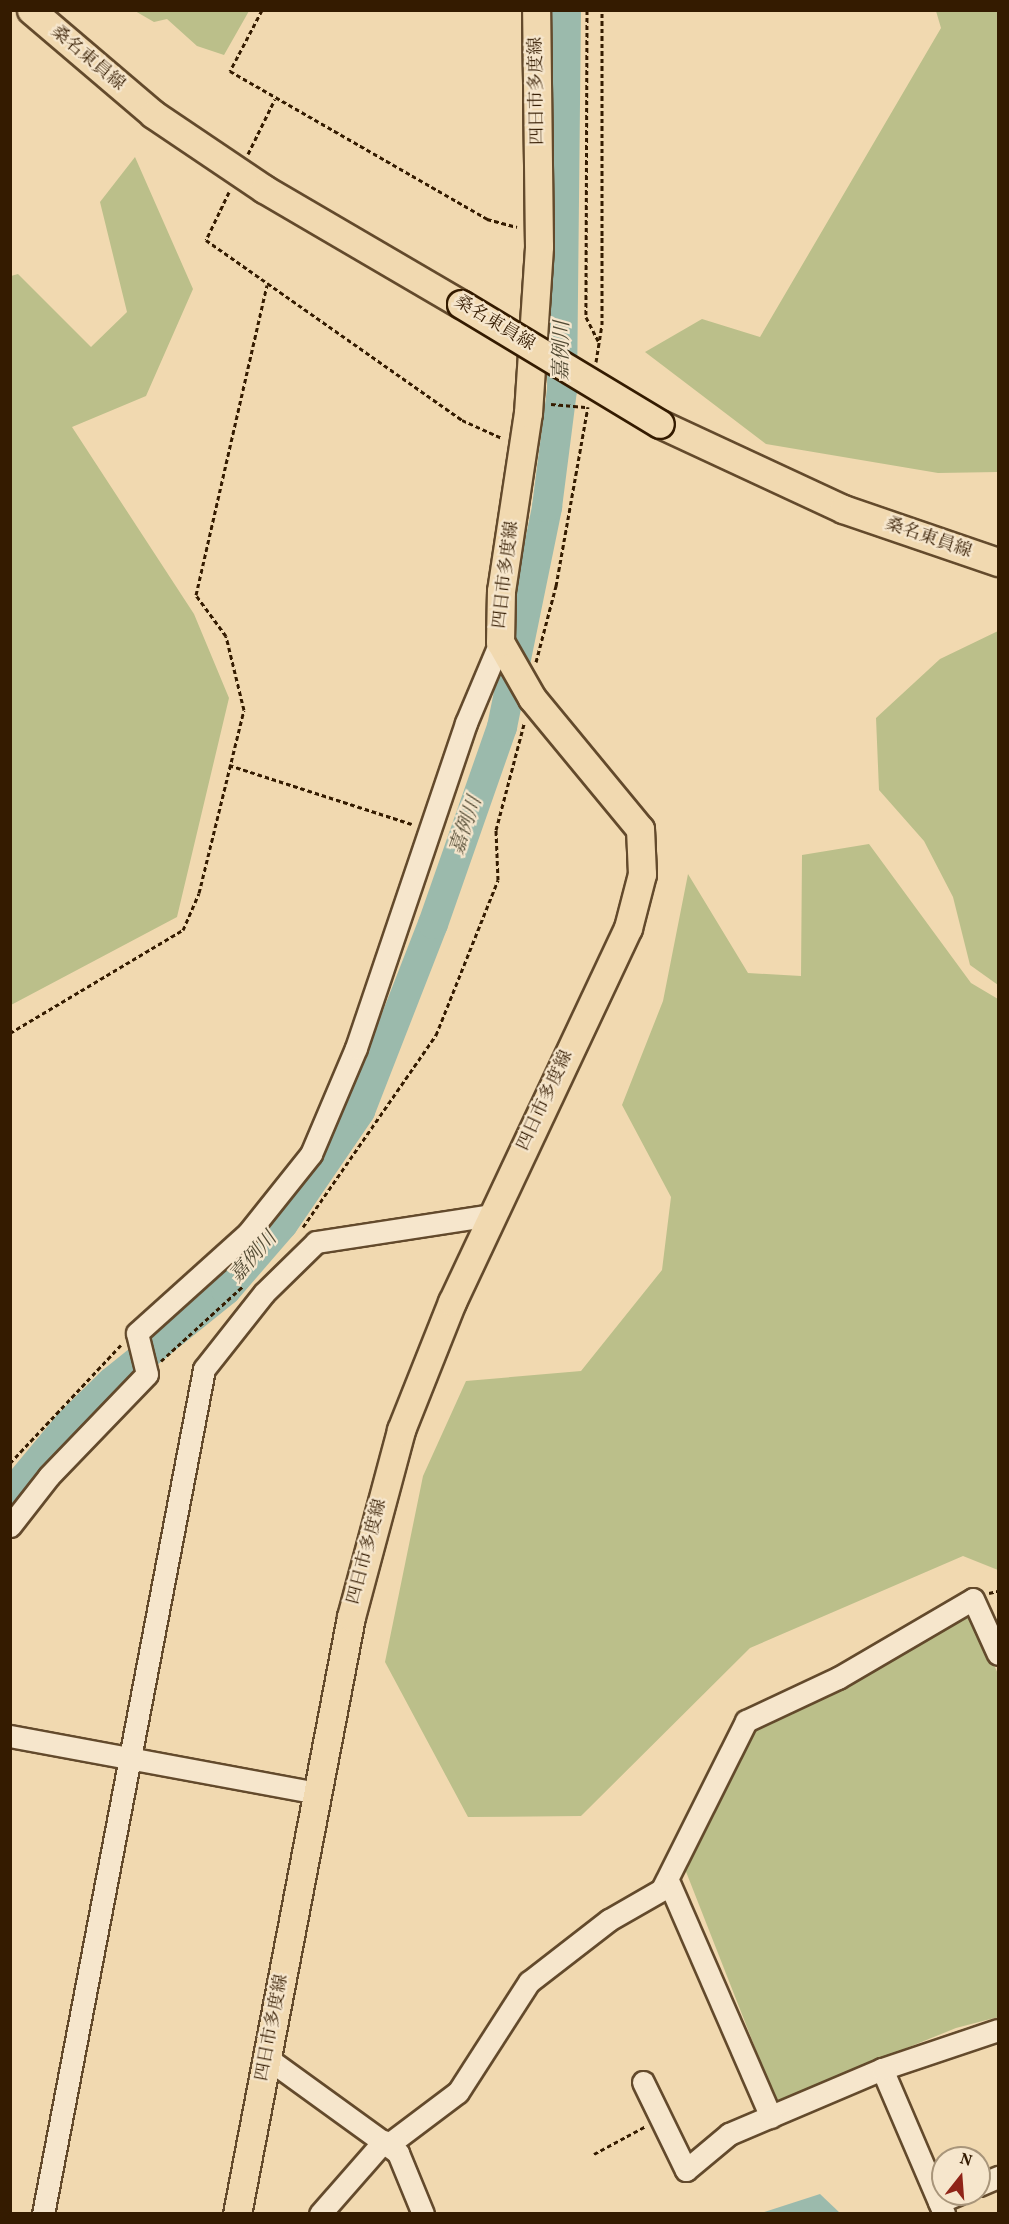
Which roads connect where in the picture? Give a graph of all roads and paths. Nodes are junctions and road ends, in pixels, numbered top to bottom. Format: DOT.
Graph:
graph roads {
  1 [pos="31,10"];
  2 [pos="262,10"];
  3 [pos="536,10"];
  4 [pos="587,10"];
  5 [pos="602,10"];
  6 [pos="275,99"];
  7 [pos="246,159"];
  8 [pos="232,186"];
  9 [pos="539,232"];
  10 [pos="267,285"];
  11 [pos="599,343"];
  12 [pos="595,365"];
  13 [pos="589,399"];
  14 [pos="542,403"];
  15 [pos="588,407"];
  16 [pos="523,447"];
  17 [pos="999,562"];
  18 [pos="544,631"];
  19 [pos="500,642"];
  20 [pos="532,698"];
  21 [pos="229,765"];
  22 [pos="430,830"];
  23 [pos="10,1033"];
  24 [pos="492,1215"];
  25 [pos="297,1233"];
  26 [pos="249,1281"];
  27 [pos="137,1333"];
  28 [pos="147,1374"];
  29 [pos="10,1463"];
  30 [pos="10,1526"];
  31 [pos="999,1654"];
  32 [pos="10,1736"];
  33 [pos="128,1761"];
  34 [pos="318,1793"];
  35 [pos="666,1887"];
  36 [pos="999,2030"];
  37 [pos="267,2058"];
  38 [pos="882,2069"];
  39 [pos="643,2082"];
  40 [pos="771,2117"];
  41 [pos="661,2118"];
  42 [pos="386,2142"];
  43 [pos="594,2154"];
  44 [pos="931,2170"];
  45 [pos="44,2214"];
  46 [pos="237,2214"];
  47 [pos="320,2214"];
  48 [pos="423,2214"];
  1 -- 17 [label="main road, 桑名東員線, bridge"];
  2 -- 6 [label="path"];
  3 -- 9 [label="main road, 四日市多度線"];
  4 -- 11 [label="path"];
  5 -- 11 [label="path"];
  6 -- 7 [label="path"];
  6 -- 9 [label="path"];
  8 -- 10 [label="path"];
  9 -- 16 [label="main road, 四日市多度線"];
  10 -- 16 [label="path"];
  10 -- 21 [label="path"];
  11 -- 12 [label="path"];
  13 -- 15 [label="path"];
  14 -- 15 [label="path"];
  15 -- 18 [label="path"];
  16 -- 19 [label="main road, 四日市多度線"];
  19 -- 20 [label="main road, 四日市多度線"];
  19 -- 22 [label="street"];
  20 -- 24 [label="main road, 四日市多度線"];
  20 -- 25 [label="path"];
  21 -- 22 [label="path"];
  21 -- 23 [label="path"];
  22 -- 27 [label="street"];
  24 -- 33 [label="street"];
  24 -- 34 [label="main road, 四日市多度線"];
  26 -- 28 [label="path"];
  27 -- 28 [label="street"];
  27 -- 29 [label="path"];
  28 -- 30 [label="street"];
  31 -- 35 [label="street"];
  32 -- 33 [label="street"];
  33 -- 34 [label="street"];
  33 -- 45 [label="street"];
  34 -- 37 [label="main road, 四日市多度線"];
  35 -- 40 [label="street"];
  35 -- 42 [label="street"];
  36 -- 38 [label="street"];
  37 -- 42 [label="street"];
  37 -- 46 [label="main road, 四日市多度線"];
  38 -- 40 [label="street"];
  38 -- 44 [label="street"];
  39 -- 41 [label="street"];
  40 -- 41 [label="street"];
  41 -- 43 [label="path"];
  42 -- 47 [label="street"];
  42 -- 48 [label="street"];
}
